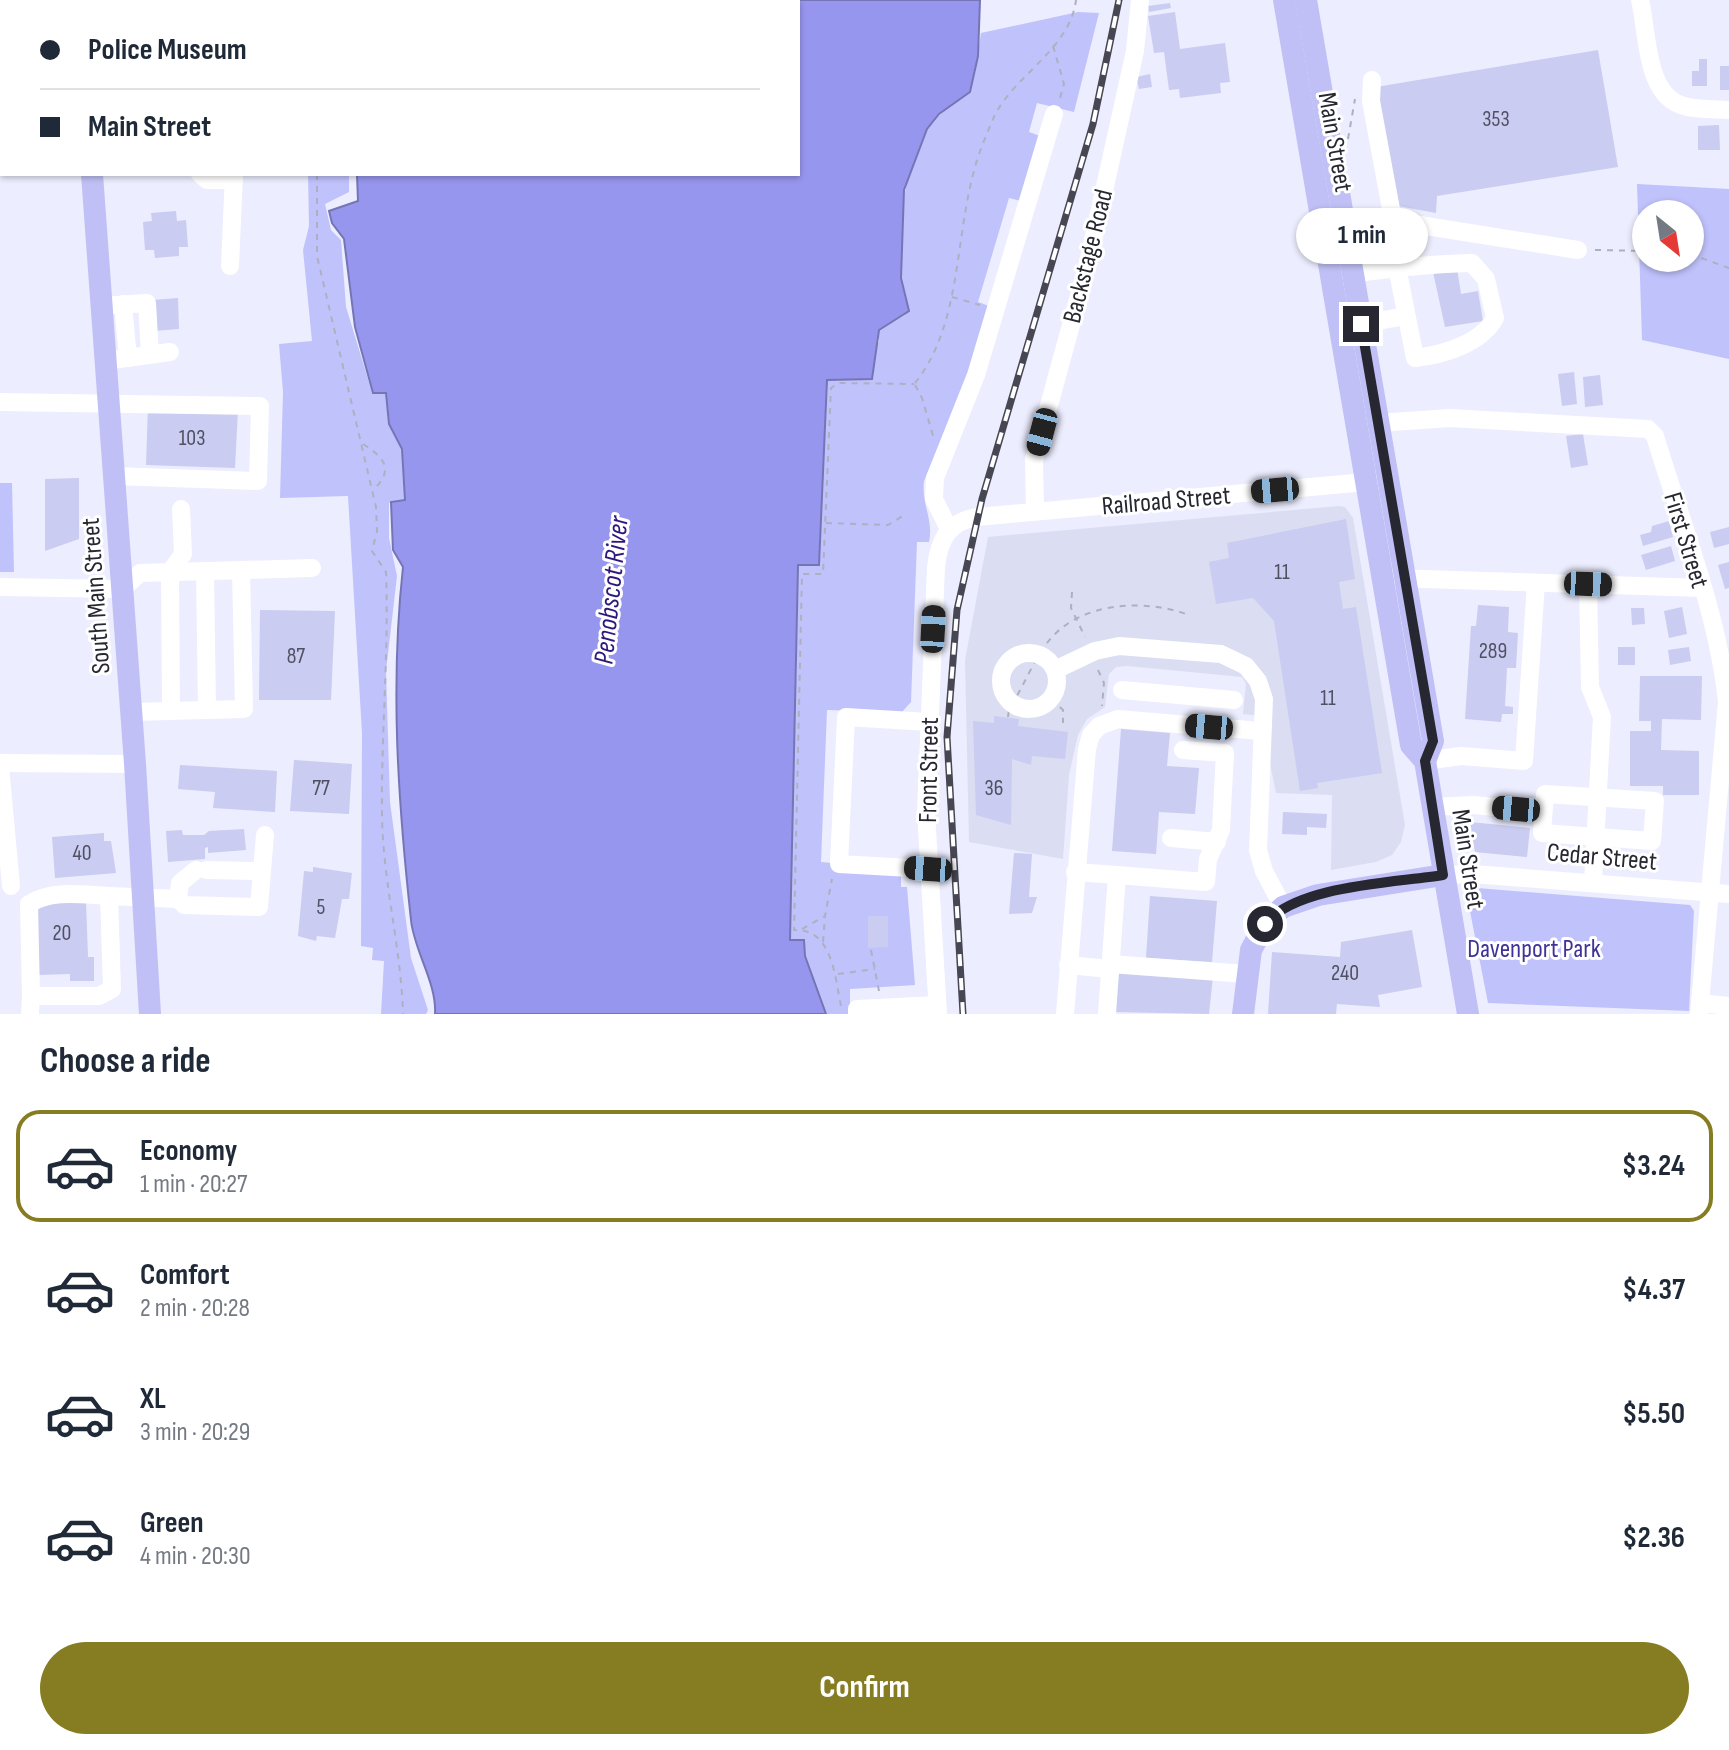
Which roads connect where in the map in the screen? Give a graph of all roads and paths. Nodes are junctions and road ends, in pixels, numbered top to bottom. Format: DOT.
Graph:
graph roads {
  1 [pos="1076,0"];
  2 [pos="1140,0"];
  3 [pos="1284,0"];
  4 [pos="1306,0"];
  5 [pos="1640,0"];
  6 [pos="1053,46"];
  7 [pos="1366,90"];
  8 [pos="1347,99"];
  9 [pos="1729,110"];
  10 [pos="1054,114"];
  11 [pos="1346,144"];
  12 [pos="92,176"];
  13 [pos="202,176"];
  14 [pos="317,176"];
  15 [pos="234,177"];
  16 [pos="1393,220"];
  17 [pos="1333,224"];
  18 [pos="1578,250"];
  19 [pos="1632,251"];
  20 [pos="1704,259"];
  21 [pos="230,266"];
  22 [pos="1397,267"];
  23 [pos="1729,268"];
  24 [pos="1341,276"];
  25 [pos="949,296"];
  26 [pos="112,305"];
  27 [pos="985,307"];
  28 [pos="1406,316"];
  29 [pos="1350,326"];
  30 [pos="170,352"];
  31 [pos="150,355"];
  32 [pos="117,359"];
  33 [pos="914,384"];
  34 [pos="108,401"];
  35 [pos="0,402"];
  36 [pos="1377,423"];
  37 [pos="362,444"];
  38 [pos="935,444"];
  39 [pos="114,476"];
  40 [pos="1376,481"];
  41 [pos="373,491"];
  42 [pos="181,509"];
  43 [pos="1035,511"];
  44 [pos="906,514"];
  45 [pos="824,523"];
  46 [pos="949,529"];
  47 [pos="312,568"];
  48 [pos="241,570"];
  49 [pos="205,571"];
  50 [pos="170,572"];
  51 [pos="1393,578"];
  52 [pos="1536,583"];
  53 [pos="1588,584"];
  54 [pos="0,587"];
  55 [pos="1702,588"];
  56 [pos="122,589"];
  57 [pos="1072,592"];
  58 [pos="1186,614"];
  59 [pos="1076,619"];
  60 [pos="1084,636"];
  61 [pos="1040,655"];
  62 [pos="1058,668"];
  63 [pos="1098,670"];
  64 [pos="1122,690"];
  65 [pos="1185,696"];
  66 [pos="1051,699"];
  67 [pos="1234,700"];
  68 [pos="207,710"];
  69 [pos="1010,710"];
  70 [pos="171,711"];
  71 [pos="132,712"];
  72 [pos="1100,718"];
  73 [pos="929,722"];
  74 [pos="1063,723"];
  75 [pos="1183,725"];
  76 [pos="1261,731"];
  77 [pos="1183,750"];
  78 [pos="1425,761"];
  79 [pos="0,764"];
  80 [pos="135,764"];
  81 [pos="1224,792"];
  82 [pos="1259,794"];
  83 [pos="1597,797"];
  84 [pos="1432,807"];
  85 [pos="1516,809"];
  86 [pos="265,835"];
  87 [pos="1467,837"];
  88 [pos="1595,837"];
  89 [pos="1171,838"];
  90 [pos="1458,838"];
  91 [pos="1217,842"];
  92 [pos="928,869"];
  93 [pos="252,871"];
  94 [pos="1075,872"];
  95 [pos="834,873"];
  96 [pos="1117,875"];
  97 [pos="1443,875"];
  98 [pos="1593,882"];
  99 [pos="11,886"];
  100 [pos="1720,893"];
  101 [pos="109,896"];
  102 [pos="143,898"];
  103 [pos="178,899"];
  104 [pos="1283,907"];
  105 [pos="1478,908"];
  106 [pos="1471,909"];
  107 [pos="825,916"];
  108 [pos="801,930"];
  109 [pos="824,946"];
  110 [pos="871,950"];
  111 [pos="1068,965"];
  112 [pos="1110,966"];
  113 [pos="875,968"];
  114 [pos="836,974"];
  115 [pos="1246,974"];
  116 [pos="30,1005"];
  117 [pos="1729,1006"];
  118 [pos="880,1008"];
  119 [pos="1699,1009"];
  120 [pos="937,1010"];
  121 [pos="850,1013"];
  122 [pos="150,1014"];
  123 [pos="403,1014"];
  124 [pos="1065,1014"];
  125 [pos="1107,1014"];
  126 [pos="1243,1014"];
  127 [pos="1470,1014"];
  1 -- 6 [label="path"];
  2 -- 43 [label="street, Backstage Road"];
  3 -- 17 [label="main road, Main Street"];
  4 -- 17 [label="main road, Main Street"];
  5 -- 9 [label="street"];
  6 -- 10 [label="path"];
  6 -- 25 [label="path"];
  7 -- 8 [label="path"];
  7 -- 11 [label="path"];
  7 -- 16 [label="street"];
  10 -- 46 [label="street"];
  12 -- 26 [label="main road, South Main Street"];
  13 -- 15 [label="street"];
  14 -- 37 [label="path"];
  15 -- 21 [label="street"];
  16 -- 17 [label="street"];
  16 -- 18 [label="street"];
  17 -- 24 [label="main road, Main Street"];
  18 -- 19 [label="path"];
  20 -- 23 [label="path"];
  22 -- 24 [label="street"];
  22 -- 28 [label="street"];
  22 -- 28 [label="street"];
  24 -- 29 [label="main road, Main Street"];
  25 -- 27 [label="path"];
  25 -- 33 [label="path"];
  26 -- 31 [label="street"];
  26 -- 32 [label="main road, South Main Street"];
  28 -- 29 [label="street"];
  29 -- 36 [label="main road, Main Street"];
  29 -- 40 [label="main road, Main Street"];
  30 -- 31 [label="street"];
  31 -- 32 [label="street"];
  32 -- 34 [label="main road, South Main Street"];
  33 -- 38 [label="path"];
  33 -- 45 [label="path"];
  34 -- 35 [label="street"];
  34 -- 39 [label="main road, South Main Street"];
  34 -- 39 [label="street"];
  36 -- 40 [label="main road, Main Street"];
  36 -- 55 [label="street, First Street"];
  37 -- 41 [label="path"];
  37 -- 41 [label="path"];
  39 -- 56 [label="main road, South Main Street"];
  40 -- 43 [label="street, Railroad Street"];
  40 -- 51 [label="main road, Main Street"];
  41 -- 123 [label="path"];
  42 -- 50 [label="street"];
  43 -- 46 [label="street, Railroad Street"];
  44 -- 45 [label="path"];
  45 -- 108 [label="path"];
  46 -- 73 [label="street, Front Street"];
  47 -- 48 [label="street"];
  48 -- 49 [label="street"];
  48 -- 68 [label="street"];
  49 -- 50 [label="street"];
  49 -- 68 [label="street"];
  50 -- 56 [label="street"];
  50 -- 70 [label="street"];
  51 -- 52 [label="street"];
  51 -- 78 [label="main road, Main Street"];
  52 -- 53 [label="street"];
  52 -- 78 [label="street"];
  53 -- 55 [label="street"];
  53 -- 83 [label="street"];
  54 -- 56 [label="street"];
  55 -- 100 [label="street, First Street"];
  56 -- 71 [label="main road, South Main Street"];
  57 -- 59 [label="path"];
  58 -- 59 [label="path"];
  59 -- 60 [label="path"];
  59 -- 61 [label="path"];
  61 -- 62 [label="street"];
  61 -- 69 [label="path"];
  61 -- 69 [label="street"];
  62 -- 66 [label="street"];
  62 -- 76 [label="street"];
  63 -- 72 [label="path"];
  64 -- 65 [label="street"];
  65 -- 67 [label="street"];
  65 -- 75 [label="street"];
  66 -- 69 [label="street"];
  66 -- 74 [label="path"];
  68 -- 70 [label="street"];
  70 -- 71 [label="street"];
  71 -- 80 [label="main road, South Main Street"];
  72 -- 75 [label="street"];
  72 -- 94 [label="street"];
  73 -- 92 [label="street, Front Street"];
  73 -- 92 [label="street"];
  75 -- 76 [label="street"];
  76 -- 82 [label="street"];
  77 -- 81 [label="street"];
  78 -- 84 [label="main road, Main Street"];
  79 -- 80 [label="street"];
  79 -- 99 [label="street"];
  80 -- 102 [label="main road, South Main Street"];
  81 -- 82 [label="street"];
  81 -- 91 [label="street"];
  82 -- 104 [label="street"];
  83 -- 88 [label="street"];
  83 -- 88 [label="street"];
  83 -- 88 [label="street"];
  84 -- 85 [label="street"];
  84 -- 97 [label="main road, Main Street"];
  86 -- 93 [label="street"];
  87 -- 90 [label="path"];
  88 -- 98 [label="street"];
  89 -- 91 [label="street"];
  91 -- 96 [label="street"];
  92 -- 120 [label="street, Front Street"];
  93 -- 103 [label="street"];
  93 -- 103 [label="street"];
  94 -- 96 [label="street"];
  94 -- 111 [label="street"];
  95 -- 107 [label="path"];
  96 -- 112 [label="street"];
  97 -- 98 [label="street, Cedar Street"];
  97 -- 104 [label="main road, Cedar Street"];
  97 -- 127 [label="main road, Main Street"];
  98 -- 100 [label="street, Cedar Street"];
  100 -- 119 [label="street, First Street"];
  101 -- 102 [label="street"];
  101 -- 116 [label="street"];
  101 -- 116 [label="street"];
  102 -- 103 [label="street"];
  102 -- 122 [label="main road, South Main Street"];
  104 -- 115 [label="main road"];
  105 -- 106 [label="path"];
  107 -- 108 [label="path"];
  107 -- 109 [label="path"];
  108 -- 109 [label="path"];
  109 -- 114 [label="path"];
  110 -- 113 [label="path"];
  111 -- 112 [label="street"];
  111 -- 124 [label="street"];
  112 -- 115 [label="street"];
  112 -- 125 [label="street"];
  113 -- 114 [label="path"];
  113 -- 118 [label="path"];
  114 -- 121 [label="path"];
  115 -- 126 [label="main road"];
  117 -- 119 [label="street"];
  118 -- 120 [label="street"];
  118 -- 121 [label="street"];
}
